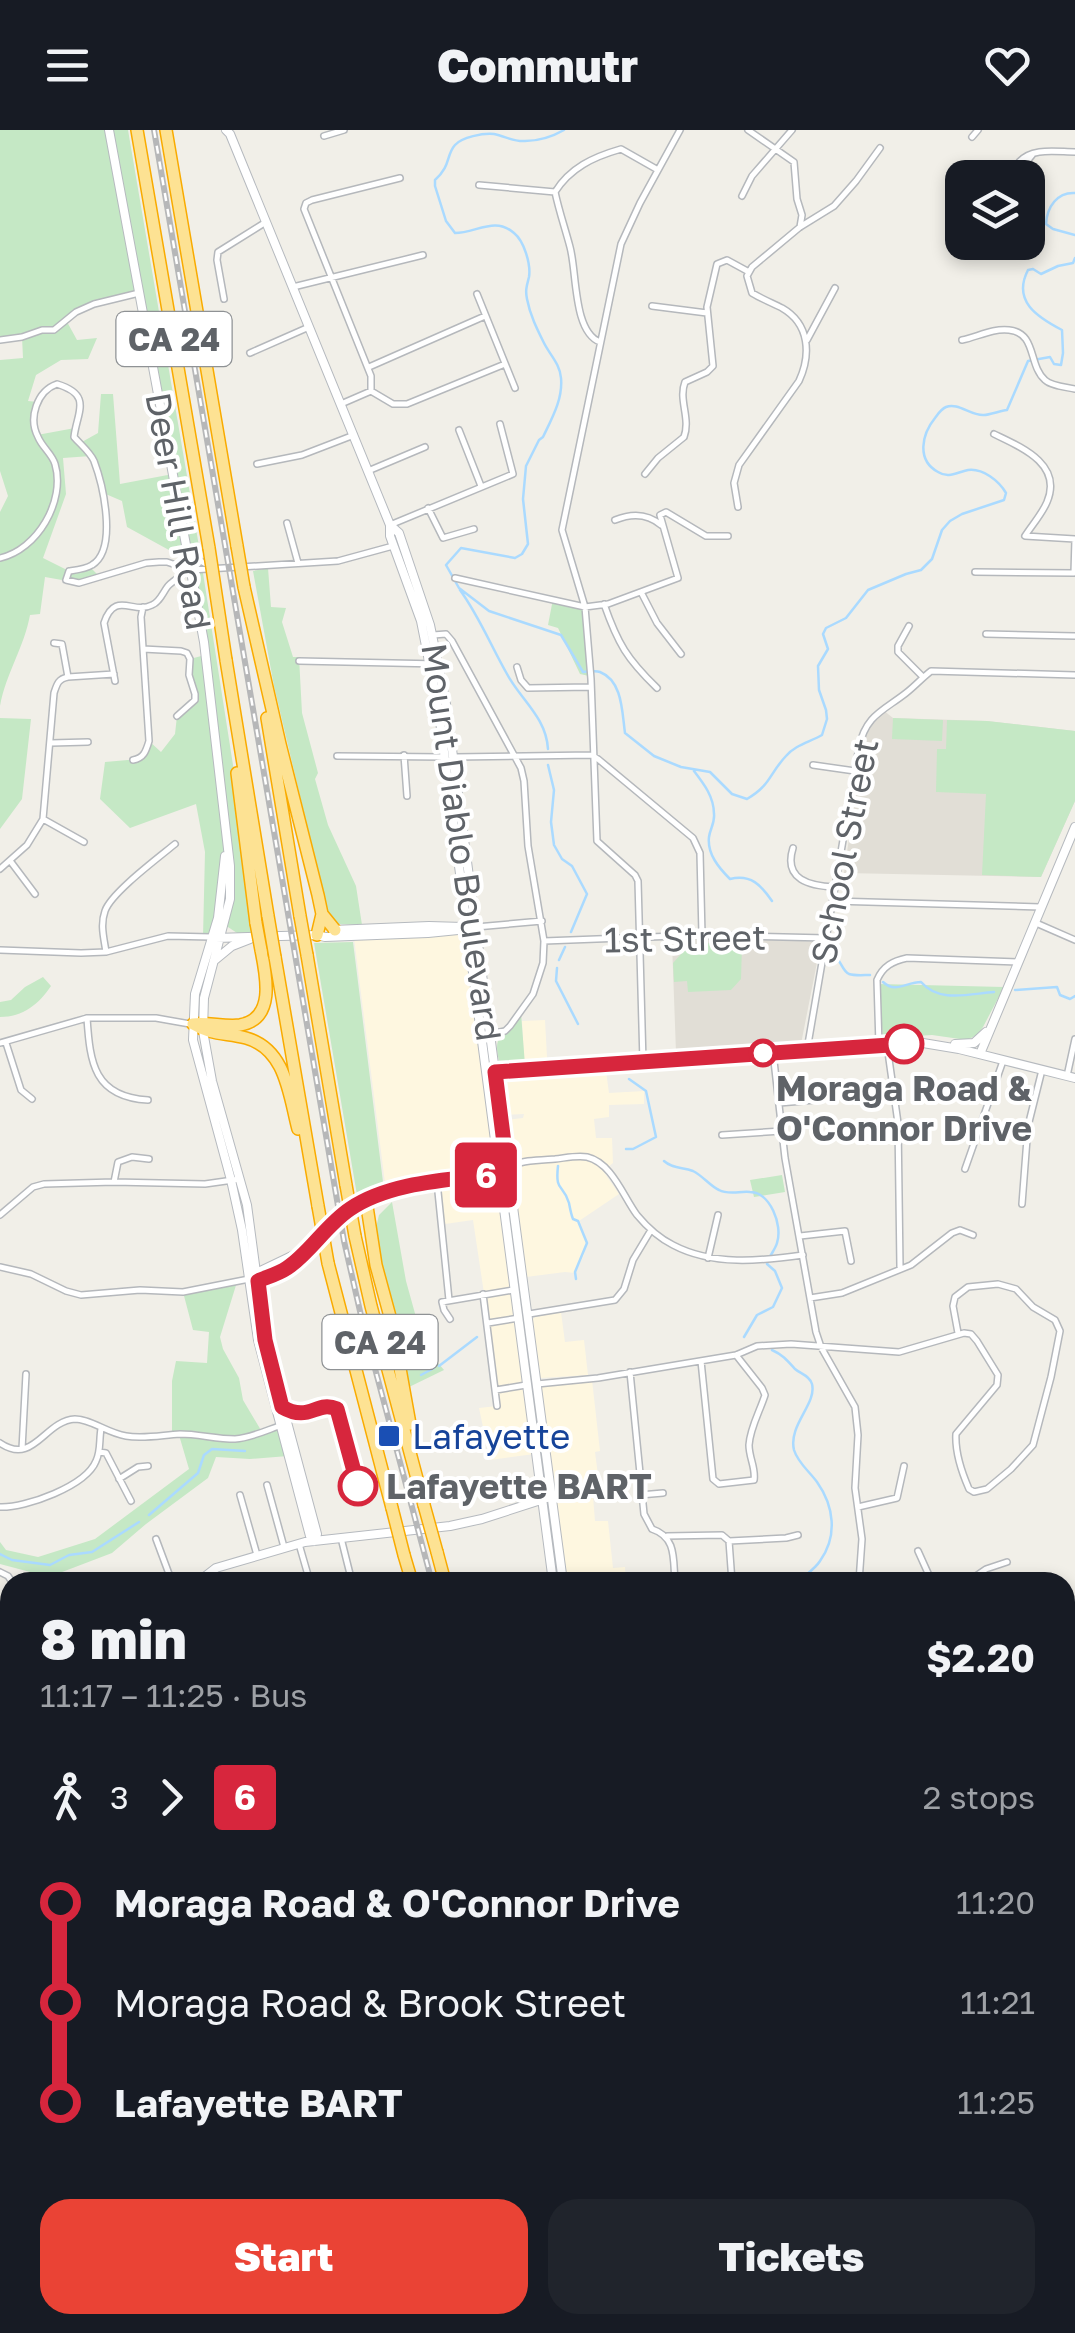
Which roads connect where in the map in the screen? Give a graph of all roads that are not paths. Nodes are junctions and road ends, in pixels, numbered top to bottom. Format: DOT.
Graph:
graph roads {
  1 [pos="109,130"];
  2 [pos="138,130"];
  3 [pos="166,130"];
  4 [pos="344,130"];
  5 [pos="680,130"];
  6 [pos="748,130"];
  7 [pos="792,130"];
  8 [pos="978,130"];
  9 [pos="229,131"];
  10 [pos="324,136"];
  11 [pos="972,137"];
  12 [pos="776,148"];
  13 [pos="880,148"];
  14 [pos="1075,152"];
  15 [pos="1032,154"];
  16 [pos="658,170"];
  17 [pos="400,178"];
  18 [pos="478,185"];
  19 [pos="555,192"];
  20 [pos="742,196"];
  21 [pos="266,222"];
  22 [pos="800,227"];
  23 [pos="423,255"];
  24 [pos="750,272"];
  25 [pos="330,278"];
  26 [pos="293,288"];
  27 [pos="834,288"];
  28 [pos="139,293"];
  29 [pos="478,294"];
  30 [pos="224,299"];
  31 [pos="652,306"];
  32 [pos="707,312"];
  33 [pos="485,316"];
  34 [pos="310,327"];
  35 [pos="0,340"];
  36 [pos="807,340"];
  37 [pos="962,340"];
  38 [pos="600,342"];
  39 [pos="250,353"];
  40 [pos="505,364"];
  41 [pos="368,368"];
  42 [pos="515,388"];
  43 [pos="1075,389"];
  44 [pos="371,391"];
  45 [pos="341,404"];
  46 [pos="500,424"];
  47 [pos="459,430"];
  48 [pos="354,434"];
  49 [pos="994,434"];
  50 [pos="425,448"];
  51 [pos="257,464"];
  52 [pos="368,471"];
  53 [pos="644,474"];
  54 [pos="481,486"];
  55 [pos="738,507"];
  56 [pos="428,508"];
  57 [pos="615,520"];
  58 [pos="288,523"];
  59 [pos="390,525"];
  60 [pos="664,527"];
  61 [pos="474,529"];
  62 [pos="728,536"];
  63 [pos="1075,539"];
  64 [pos="398,544"];
  65 [pos="188,554"];
  66 [pos="0,558"];
  67 [pos="298,563"];
  68 [pos="213,568"];
  69 [pos="190,570"];
  70 [pos="975,572"];
  71 [pos="455,578"];
  72 [pos="641,592"];
  73 [pos="604,604"];
  74 [pos="585,606"];
  75 [pos="143,607"];
  76 [pos="909,626"];
  77 [pos="986,634"];
  78 [pos="429,636"];
  79 [pos="1075,636"];
  80 [pos="54,643"];
  81 [pos="143,648"];
  82 [pos="681,654"];
  83 [pos="300,661"];
  84 [pos="435,664"];
  85 [pos="518,667"];
  86 [pos="1075,675"];
  87 [pos="68,677"];
  88 [pos="923,677"];
  89 [pos="230,679"];
  90 [pos="590,687"];
  91 [pos="658,688"];
  92 [pos="267,700"];
  93 [pos="177,716"];
  94 [pos="88,742"];
  95 [pos="51,743"];
  96 [pos="336,756"];
  97 [pos="404,756"];
  98 [pos="592,756"];
  99 [pos="449,757"];
  100 [pos="516,758"];
  101 [pos="133,760"];
  102 [pos="813,765"];
  103 [pos="855,771"];
  104 [pos="407,796"];
  105 [pos="43,819"];
  106 [pos="1075,827"];
  107 [pos="226,834"];
  108 [pos="84,842"];
  109 [pos="174,844"];
  110 [pos="793,848"];
  111 [pos="10,862"];
  112 [pos="0,869"];
  113 [pos="836,887"];
  114 [pos="35,894"];
  115 [pos="833,901"];
  116 [pos="1040,906"];
  117 [pos="322,914"];
  118 [pos="225,920"];
  119 [pos="542,922"];
  120 [pos="1034,922"];
  121 [pos="420,927"];
  122 [pos="472,928"];
  123 [pos="336,930"];
  124 [pos="408,934"];
  125 [pos="317,935"];
  126 [pos="702,935"];
  127 [pos="216,938"];
  128 [pos="253,938"];
  129 [pos="640,938"];
  130 [pos="826,938"];
  131 [pos="1075,940"];
  132 [pos="544,941"];
  133 [pos="0,950"];
  134 [pos="106,952"];
  135 [pos="1018,962"];
  136 [pos="212,964"];
  137 [pos="997,1016"];
  138 [pos="87,1018"];
  139 [pos="199,1026"];
  140 [pos="490,1034"];
  141 [pos="1075,1039"];
  142 [pos="3,1043"];
  143 [pos="934,1044"];
  144 [pos="883,1045"];
  145 [pos="807,1050"];
  146 [pos="773,1052"];
  147 [pos="980,1054"];
  148 [pos="1003,1060"];
  149 [pos="642,1062"];
  150 [pos="1042,1070"];
  151 [pos="491,1073"];
  152 [pos="1071,1077"];
  153 [pos="32,1100"];
  154 [pos="148,1100"];
  155 [pos="814,1100"];
  156 [pos="780,1103"];
  157 [pos="782,1131"];
  158 [pos="722,1135"];
  159 [pos="149,1159"];
  160 [pos="504,1169"];
  161 [pos="964,1169"];
  162 [pos="236,1180"];
  163 [pos="114,1182"];
  164 [pos="437,1182"];
  165 [pos="366,1200"];
  166 [pos="1022,1204"];
  167 [pos="318,1206"];
  168 [pos="0,1214"];
  169 [pos="718,1215"];
  170 [pos="651,1230"];
  171 [pos="973,1235"];
  172 [pos="800,1236"];
  173 [pos="306,1249"];
  174 [pos="255,1251"];
  175 [pos="804,1255"];
  176 [pos="708,1258"];
  177 [pos="286,1259"];
  178 [pos="851,1260"];
  179 [pos="900,1267"];
  180 [pos="0,1268"];
  181 [pos="254,1278"];
  182 [pos="516,1289"];
  183 [pos="483,1294"];
  184 [pos="810,1298"];
  185 [pos="449,1300"];
  186 [pos="523,1316"];
  187 [pos="450,1319"];
  188 [pos="488,1323"];
  189 [pos="816,1332"];
  190 [pos="958,1333"];
  191 [pos="809,1345"];
  192 [pos="822,1346"];
  193 [pos="736,1355"];
  194 [pos="702,1360"];
  195 [pos="630,1372"];
  196 [pos="26,1374"];
  197 [pos="532,1385"];
  198 [pos="496,1390"];
  199 [pos="497,1406"];
  200 [pos="282,1423"];
  201 [pos="102,1430"];
  202 [pos="0,1444"];
  203 [pos="409,1448"];
  204 [pos="22,1450"];
  205 [pos="99,1452"];
  206 [pos="148,1466"];
  207 [pos="904,1466"];
  208 [pos="119,1479"];
  209 [pos="267,1485"];
  210 [pos="663,1492"];
  211 [pos="240,1495"];
  212 [pos="640,1495"];
  213 [pos="547,1498"];
  214 [pos="131,1500"];
  215 [pos="0,1507"];
  216 [pos="858,1508"];
  217 [pos="798,1535"];
  218 [pos="667,1536"];
  219 [pos="156,1538"];
  220 [pos="313,1538"];
  221 [pos="342,1538"];
  222 [pos="730,1540"];
  223 [pos="298,1544"];
  224 [pos="284,1547"];
  225 [pos="918,1551"];
  226 [pos="258,1556"];
  227 [pos="1007,1562"];
  228 [pos="168,1572"];
  229 [pos="211,1572"];
  230 [pos="307,1572"];
  231 [pos="350,1572"];
  232 [pos="409,1572"];
  233 [pos="442,1572"];
  234 [pos="552,1572"];
  235 [pos="561,1572"];
  236 [pos="673,1572"];
  237 [pos="732,1572"];
  238 [pos="860,1572"];
  239 [pos="927,1572"];
  240 [pos="983,1572"];
  1 -- 28 [label="street, Deer Hill Road"];
  2 -- 89 [label="highway, CA 24, bridge"];
  3 -- 92 [label="highway, CA 24, bridge"];
  4 -- 10 [label="street"];
  5 -- 16 [label="street"];
  6 -- 12 [label="street"];
  7 -- 12 [label="street"];
  8 -- 11 [label="street"];
  9 -- 21 [label="street, Mount Diablo Boulevard"];
  12 -- 20 [label="street"];
  12 -- 22 [label="street"];
  13 -- 22 [label="street"];
  14 -- 15 [label="street"];
  16 -- 19 [label="street"];
  16 -- 38 [label="street"];
  17 -- 25 [label="street"];
  18 -- 19 [label="street"];
  19 -- 38 [label="street"];
  21 -- 26 [label="street, Mount Diablo Boulevard"];
  21 -- 30 [label="street"];
  22 -- 24 [label="street"];
  23 -- 25 [label="street"];
  24 -- 32 [label="street"];
  24 -- 36 [label="street"];
  25 -- 26 [label="street"];
  25 -- 41 [label="street"];
  26 -- 34 [label="street, Mount Diablo Boulevard"];
  27 -- 36 [label="street"];
  28 -- 35 [label="street"];
  28 -- 65 [label="street, Deer Hill Road"];
  29 -- 33 [label="street"];
  31 -- 32 [label="street"];
  32 -- 53 [label="street"];
  33 -- 40 [label="street"];
  33 -- 41 [label="street"];
  34 -- 39 [label="street"];
  34 -- 45 [label="street, Mount Diablo Boulevard"];
  36 -- 55 [label="street"];
  37 -- 43 [label="street"];
  38 -- 74 [label="street"];
  40 -- 42 [label="street"];
  40 -- 44 [label="street"];
  41 -- 44 [label="street"];
  44 -- 45 [label="street"];
  45 -- 48 [label="street, Mount Diablo Boulevard"];
  46 -- 54 [label="street"];
  47 -- 54 [label="street"];
  48 -- 51 [label="street"];
  48 -- 52 [label="street, Mount Diablo Boulevard"];
  49 -- 63 [label="street"];
  50 -- 52 [label="street"];
  52 -- 59 [label="street, Mount Diablo Boulevard"];
  54 -- 56 [label="street"];
  56 -- 59 [label="street"];
  56 -- 61 [label="street"];
  57 -- 60 [label="street"];
  58 -- 67 [label="street"];
  59 -- 64 [label="street, Mount Diablo Boulevard"];
  60 -- 62 [label="street"];
  60 -- 72 [label="street"];
  63 -- 70 [label="street"];
  64 -- 67 [label="street"];
  64 -- 78 [label="street, Mount Diablo Boulevard"];
  65 -- 68 [label="street"];
  65 -- 69 [label="street, Deer Hill Road"];
  66 -- 69 [label="street"];
  67 -- 68 [label="street"];
  68 -- 69 [label="street"];
  69 -- 75 [label="street"];
  69 -- 107 [label="street, Deer Hill Road"];
  71 -- 74 [label="street"];
  72 -- 73 [label="street"];
  72 -- 82 [label="street"];
  73 -- 74 [label="street"];
  73 -- 91 [label="street"];
  74 -- 90 [label="street"];
  75 -- 81 [label="street"];
  75 -- 87 [label="street"];
  76 -- 88 [label="street"];
  77 -- 79 [label="street"];
  78 -- 84 [label="street, Mount Diablo Boulevard"];
  78 -- 100 [label="street"];
  80 -- 87 [label="street"];
  81 -- 93 [label="street"];
  81 -- 101 [label="street"];
  83 -- 84 [label="street"];
  84 -- 99 [label="street, Mount Diablo Boulevard"];
  85 -- 90 [label="street"];
  86 -- 88 [label="street"];
  87 -- 95 [label="street"];
  88 -- 103 [label="street, School Street"];
  89 -- 139 [label="highway, bridge"];
  89 -- 167 [label="highway, CA 24, bridge"];
  90 -- 98 [label="street"];
  92 -- 117 [label="highway"];
  92 -- 203 [label="highway, CA 24, bridge"];
  94 -- 95 [label="street"];
  95 -- 105 [label="street"];
  96 -- 97 [label="street"];
  97 -- 99 [label="street"];
  97 -- 104 [label="street"];
  98 -- 100 [label="street"];
  98 -- 126 [label="street"];
  98 -- 129 [label="street"];
  99 -- 100 [label="street"];
  99 -- 122 [label="street, Mount Diablo Boulevard"];
  100 -- 119 [label="street"];
  102 -- 103 [label="street"];
  103 -- 113 [label="street, School Street"];
  105 -- 108 [label="street"];
  105 -- 111 [label="street"];
  106 -- 116 [label="street"];
  107 -- 118 [label="street, Deer Hill Road"];
  107 -- 127 [label="street, Deer Hill Road"];
  109 -- 134 [label="street"];
  110 -- 113 [label="street"];
  111 -- 112 [label="street"];
  111 -- 114 [label="street"];
  113 -- 115 [label="street, School Street"];
  115 -- 116 [label="street"];
  115 -- 130 [label="street, School Street"];
  116 -- 120 [label="street"];
  117 -- 123 [label="highway"];
  117 -- 125 [label="highway"];
  118 -- 127 [label="street, Deer Hill Road"];
  118 -- 128 [label="street"];
  119 -- 122 [label="street"];
  119 -- 132 [label="street"];
  120 -- 131 [label="street"];
  120 -- 135 [label="street"];
  121 -- 122 [label="street"];
  121 -- 123 [label="street"];
  121 -- 124 [label="street"];
  122 -- 124 [label="street"];
  122 -- 140 [label="street, Mount Diablo Boulevard"];
  122 -- 151 [label="street, Mount Diablo Boulevard"];
  123 -- 125 [label="street"];
  124 -- 125 [label="street"];
  125 -- 128 [label="street"];
  126 -- 129 [label="street, 1st Street"];
  126 -- 130 [label="street, 1st Street"];
  127 -- 128 [label="street"];
  127 -- 134 [label="street"];
  127 -- 136 [label="street, Deer Hill Road"];
  127 -- 139 [label="street, Deer Hill Road"];
  128 -- 136 [label="street"];
  129 -- 132 [label="street, 1st Street"];
  129 -- 149 [label="street"];
  130 -- 145 [label="street, School Street"];
  132 -- 140 [label="street"];
  133 -- 134 [label="street"];
  135 -- 137 [label="street"];
  135 -- 144 [label="street"];
  136 -- 139 [label="street, Deer Hill Road"];
  137 -- 143 [label="street"];
  137 -- 147 [label="street"];
  138 -- 139 [label="street"];
  138 -- 142 [label="street"];
  138 -- 154 [label="street"];
  139 -- 162 [label="street, Deer Hill Road"];
  139 -- 167 [label="highway"];
  140 -- 151 [label="street, Mount Diablo Boulevard"];
  141 -- 152 [label="street"];
  142 -- 153 [label="street"];
  143 -- 144 [label="street"];
  143 -- 147 [label="street"];
  144 -- 145 [label="street"];
  144 -- 179 [label="street"];
  145 -- 146 [label="street"];
  146 -- 149 [label="street"];
  146 -- 156 [label="street"];
  147 -- 148 [label="street"];
  148 -- 150 [label="street"];
  148 -- 161 [label="street"];
  149 -- 151 [label="street"];
  150 -- 152 [label="street"];
  150 -- 166 [label="street"];
  151 -- 160 [label="street, Mount Diablo Boulevard"];
  155 -- 156 [label="street"];
  156 -- 157 [label="street"];
  157 -- 158 [label="street"];
  157 -- 172 [label="street"];
  159 -- 163 [label="street"];
  160 -- 164 [label="street"];
  160 -- 170 [label="street"];
  160 -- 182 [label="street, Mount Diablo Boulevard"];
  160 -- 186 [label="street, Mount Diablo Boulevard"];
  162 -- 163 [label="street"];
  162 -- 174 [label="street, Deer Hill Road"];
  162 -- 181 [label="street, Deer Hill Road"];
  163 -- 168 [label="street"];
  164 -- 165 [label="street"];
  164 -- 185 [label="street"];
  165 -- 173 [label="street"];
  165 -- 203 [label="highway"];
  167 -- 232 [label="highway, CA 24, bridge"];
  169 -- 176 [label="street"];
  170 -- 176 [label="street"];
  170 -- 186 [label="street"];
  171 -- 179 [label="street"];
  172 -- 175 [label="street"];
  172 -- 178 [label="street"];
  173 -- 177 [label="street"];
  173 -- 181 [label="street"];
  174 -- 177 [label="street"];
  174 -- 181 [label="street, Deer Hill Road"];
  175 -- 176 [label="street"];
  175 -- 184 [label="street"];
  177 -- 181 [label="street"];
  179 -- 184 [label="street"];
  180 -- 181 [label="street"];
  181 -- 200 [label="street, Deer Hill Road"];
  182 -- 183 [label="street"];
  182 -- 186 [label="street, Mount Diablo Boulevard"];
  183 -- 185 [label="street"];
  183 -- 188 [label="street"];
  184 -- 189 [label="street"];
  185 -- 187 [label="street"];
  186 -- 188 [label="street"];
  186 -- 197 [label="street, Mount Diablo Boulevard"];
  186 -- 197 [label="street, Mount Diablo Boulevard"];
  188 -- 198 [label="street"];
  189 -- 191 [label="street"];
  189 -- 192 [label="street"];
  190 -- 190 [label="street"];
  190 -- 192 [label="street"];
  191 -- 192 [label="street"];
  191 -- 193 [label="street"];
  192 -- 216 [label="street"];
  193 -- 194 [label="street"];
  193 -- 194 [label="street"];
  194 -- 195 [label="street"];
  195 -- 197 [label="street"];
  195 -- 212 [label="street"];
  196 -- 204 [label="street"];
  197 -- 198 [label="street"];
  197 -- 213 [label="street, Mount Diablo Boulevard"];
  197 -- 213 [label="street, Mount Diablo Boulevard"];
  198 -- 199 [label="street"];
  200 -- 201 [label="street"];
  200 -- 220 [label="street, Deer Hill Road"];
  200 -- 220 [label="street, Deer Hill Road"];
  201 -- 204 [label="street"];
  201 -- 205 [label="street"];
  202 -- 204 [label="street"];
  203 -- 233 [label="highway, CA 24, bridge"];
  205 -- 208 [label="street"];
  205 -- 215 [label="street"];
  206 -- 208 [label="street"];
  207 -- 216 [label="street"];
  208 -- 214 [label="street"];
  209 -- 224 [label="street"];
  210 -- 212 [label="street"];
  211 -- 226 [label="street"];
  212 -- 218 [label="street"];
  213 -- 221 [label="street"];
  213 -- 234 [label="street, Mount Diablo Boulevard"];
  213 -- 235 [label="street, Mount Diablo Boulevard"];
  216 -- 238 [label="street"];
  217 -- 222 [label="street"];
  218 -- 222 [label="street"];
  218 -- 236 [label="street"];
  219 -- 228 [label="street"];
  220 -- 221 [label="street"];
  220 -- 223 [label="street"];
  221 -- 231 [label="street"];
  222 -- 237 [label="street"];
  223 -- 224 [label="street"];
  223 -- 230 [label="street"];
  224 -- 226 [label="street"];
  225 -- 239 [label="street"];
  226 -- 229 [label="street"];
  227 -- 240 [label="street"];
}
